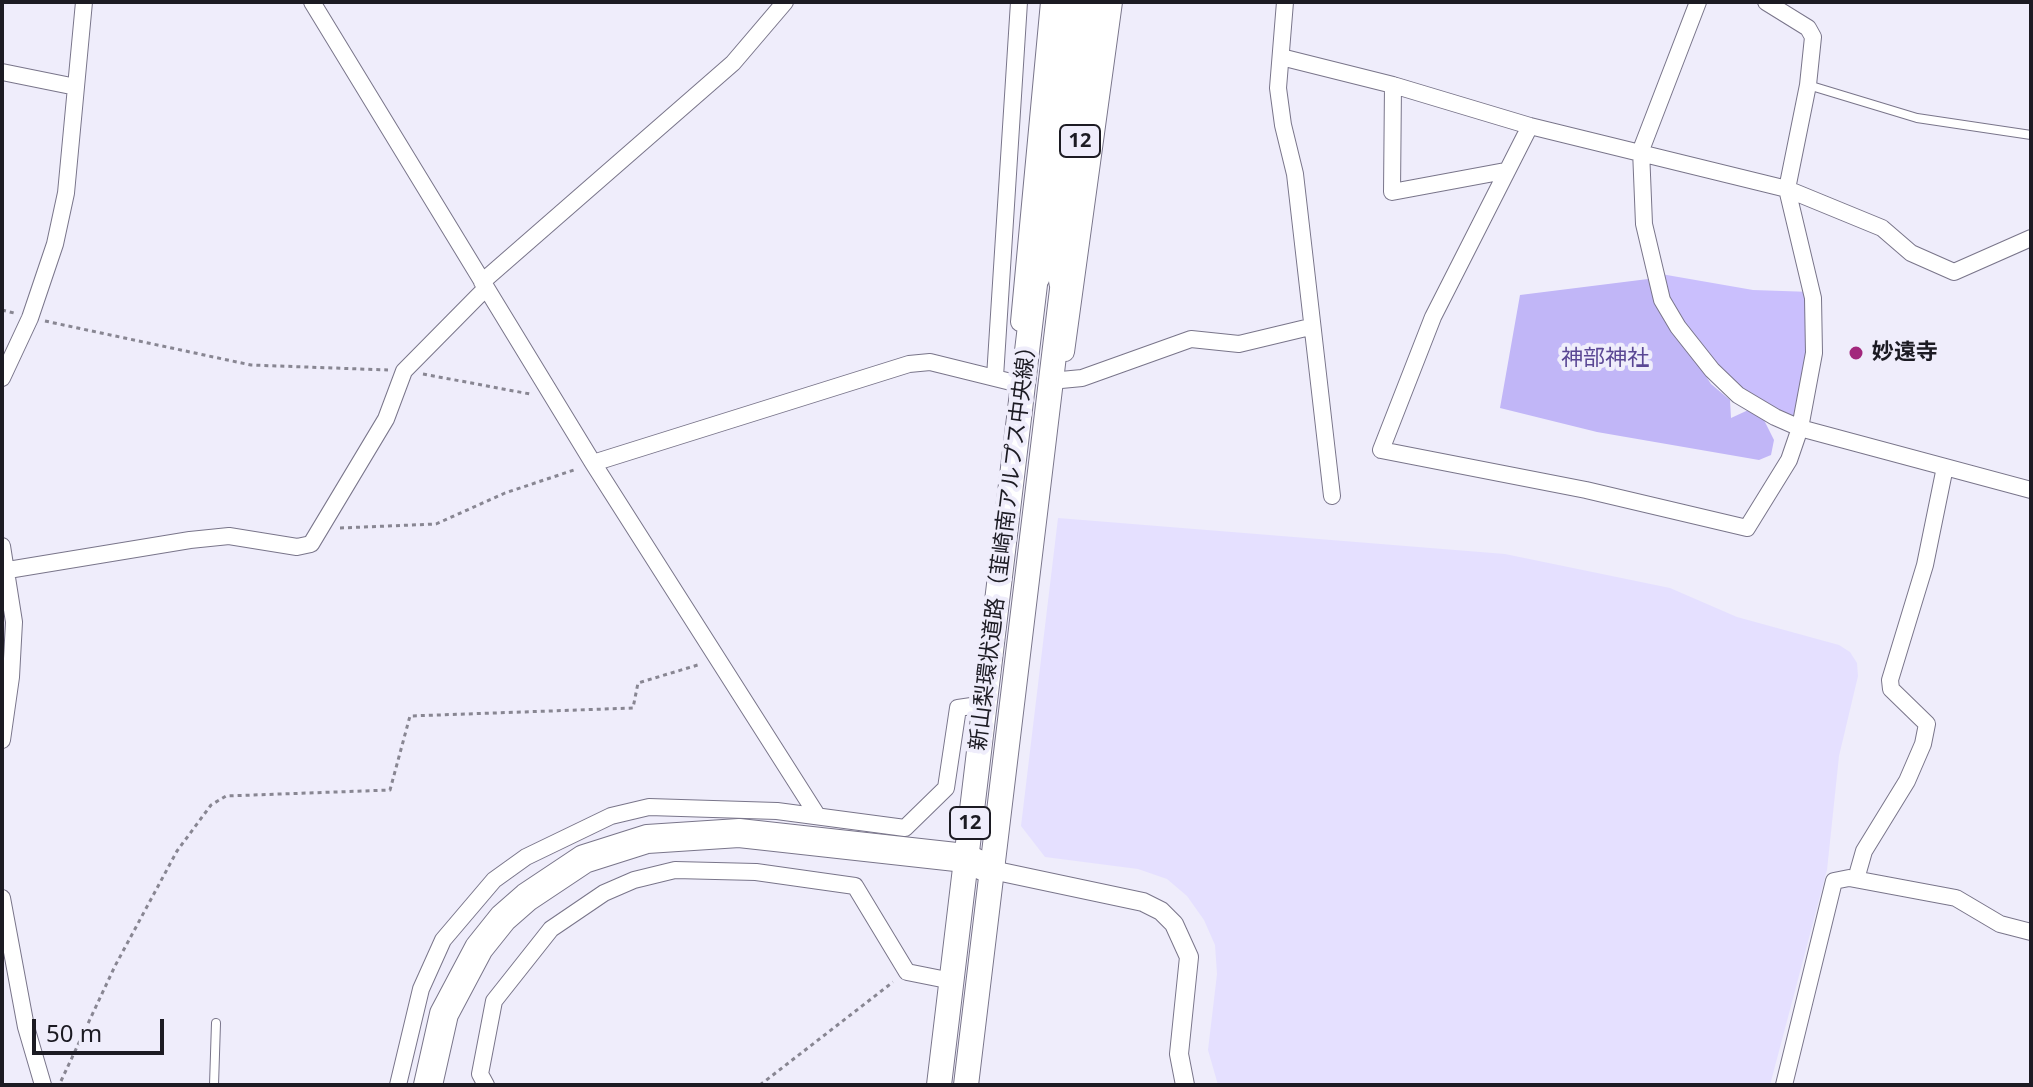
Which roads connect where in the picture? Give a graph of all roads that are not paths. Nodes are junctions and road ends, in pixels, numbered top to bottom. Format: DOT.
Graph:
graph roads {
  1 [pos="84,2"];
  2 [pos="312,2"];
  3 [pos="785,2"];
  4 [pos="1019,2"];
  5 [pos="1050,2"];
  6 [pos="1069,2"];
  7 [pos="1096,2"];
  8 [pos="1113,2"];
  9 [pos="1285,2"];
  10 [pos="1698,2"];
  11 [pos="1766,2"];
  12 [pos="1281,57"];
  13 [pos="2,72"];
  14 [pos="1393,85"];
  15 [pos="1808,85"];
  16 [pos="76,87"];
  17 [pos="1530,126"];
  18 [pos="2031,135"];
  19 [pos="1641,150"];
  20 [pos="1505,171"];
  21 [pos="1787,189"];
  22 [pos="2031,238"];
  23 [pos="1050,279"];
  24 [pos="484,285"];
  25 [pos="1310,327"];
  26 [pos="995,377"];
  27 [pos="2,378"];
  28 [pos="1061,380"];
  29 [pos="1015,383"];
  30 [pos="1800,428"];
  31 [pos="593,463"];
  32 [pos="1945,467"];
  33 [pos="2031,490"];
  34 [pos="1332,496"];
  35 [pos="2,546"];
  36 [pos="1002,560"];
  37 [pos="5,570"];
  38 [pos="1021,628"];
  39 [pos="985,704"];
  40 [pos="2,740"];
  41 [pos="817,815"];
  42 [pos="964,867"];
  43 [pos="992,870"];
  44 [pos="1856,879"];
  45 [pos="2,898"];
  46 [pos="4,921"];
  47 [pos="2031,932"];
  48 [pos="952,981"];
  49 [pos="216,1023"];
  50 [pos="485,1084"];
  51 [pos="43,1085"];
  52 [pos="214,1085"];
  53 [pos="398,1085"];
  54 [pos="428,1085"];
  55 [pos="445,1085"];
  56 [pos="939,1085"];
  57 [pos="966,1085"];
  58 [pos="1185,1085"];
  59 [pos="1784,1085"];
  1 -- 16 [label="street"];
  2 -- 24 [label="street"];
  3 -- 24 [label="street"];
  4 -- 26 [label="street"];
  5 -- 29 [label="street"];
  6 -- 23 [label="highway, 新山梨環状道路（韮崎南アルプス中央線） / 12"];
  7 -- 23 [label="highway, 新山梨環状道路（韮崎南アルプス中央線） / 12"];
  8 -- 28 [label="street"];
  9 -- 12 [label="street"];
  10 -- 19 [label="street"];
  11 -- 15 [label="street"];
  12 -- 14 [label="street"];
  12 -- 25 [label="street"];
  13 -- 16 [label="street"];
  14 -- 17 [label="street"];
  14 -- 20 [label="street"];
  15 -- 18 [label="lane"];
  15 -- 21 [label="street"];
  16 -- 27 [label="street"];
  17 -- 19 [label="street"];
  17 -- 20 [label="street"];
  19 -- 21 [label="street"];
  19 -- 30 [label="street"];
  20 -- 30 [label="street"];
  21 -- 22 [label="street"];
  21 -- 30 [label="street"];
  23 -- 36 [label="main road, 新山梨環状道路（韮崎南アルプス中央線） / 12"];
  23 -- 38 [label="main road, 新山梨環状道路（韮崎南アルプス中央線） / 12"];
  24 -- 31 [label="street"];
  24 -- 37 [label="street"];
  25 -- 28 [label="street"];
  25 -- 34 [label="street"];
  26 -- 29 [label="street"];
  26 -- 31 [label="street"];
  28 -- 38 [label="street"];
  29 -- 36 [label="street"];
  30 -- 32 [label="street"];
  31 -- 41 [label="street"];
  32 -- 33 [label="street"];
  32 -- 44 [label="street"];
  35 -- 37 [label="street"];
  36 -- 39 [label="main road, 新山梨環状道路（韮崎南アルプス中央線） / 12"];
  37 -- 40 [label="street"];
  38 -- 43 [label="main road, 新山梨環状道路（韮崎南アルプス中央線） / 12"];
  39 -- 41 [label="street"];
  39 -- 42 [label="main road, 新山梨環状道路（韮崎南アルプス中央線） / 12"];
  41 -- 53 [label="street"];
  42 -- 43 [label="highway"];
  42 -- 48 [label="main road, 新山梨環状道路（韮崎南アルプス中央線） / 12"];
  42 -- 54 [label="highway"];
  42 -- 55 [label="highway"];
  43 -- 57 [label="main road, 新山梨環状道路（韮崎南アルプス中央線） / 12"];
  43 -- 58 [label="street"];
  44 -- 47 [label="street"];
  44 -- 59 [label="street"];
  45 -- 46 [label="street"];
  46 -- 51 [label="street"];
  48 -- 50 [label="street"];
  48 -- 56 [label="main road, 新山梨環状道路（韮崎南アルプス中央線） / 12"];
  49 -- 52 [label="lane"];
}
